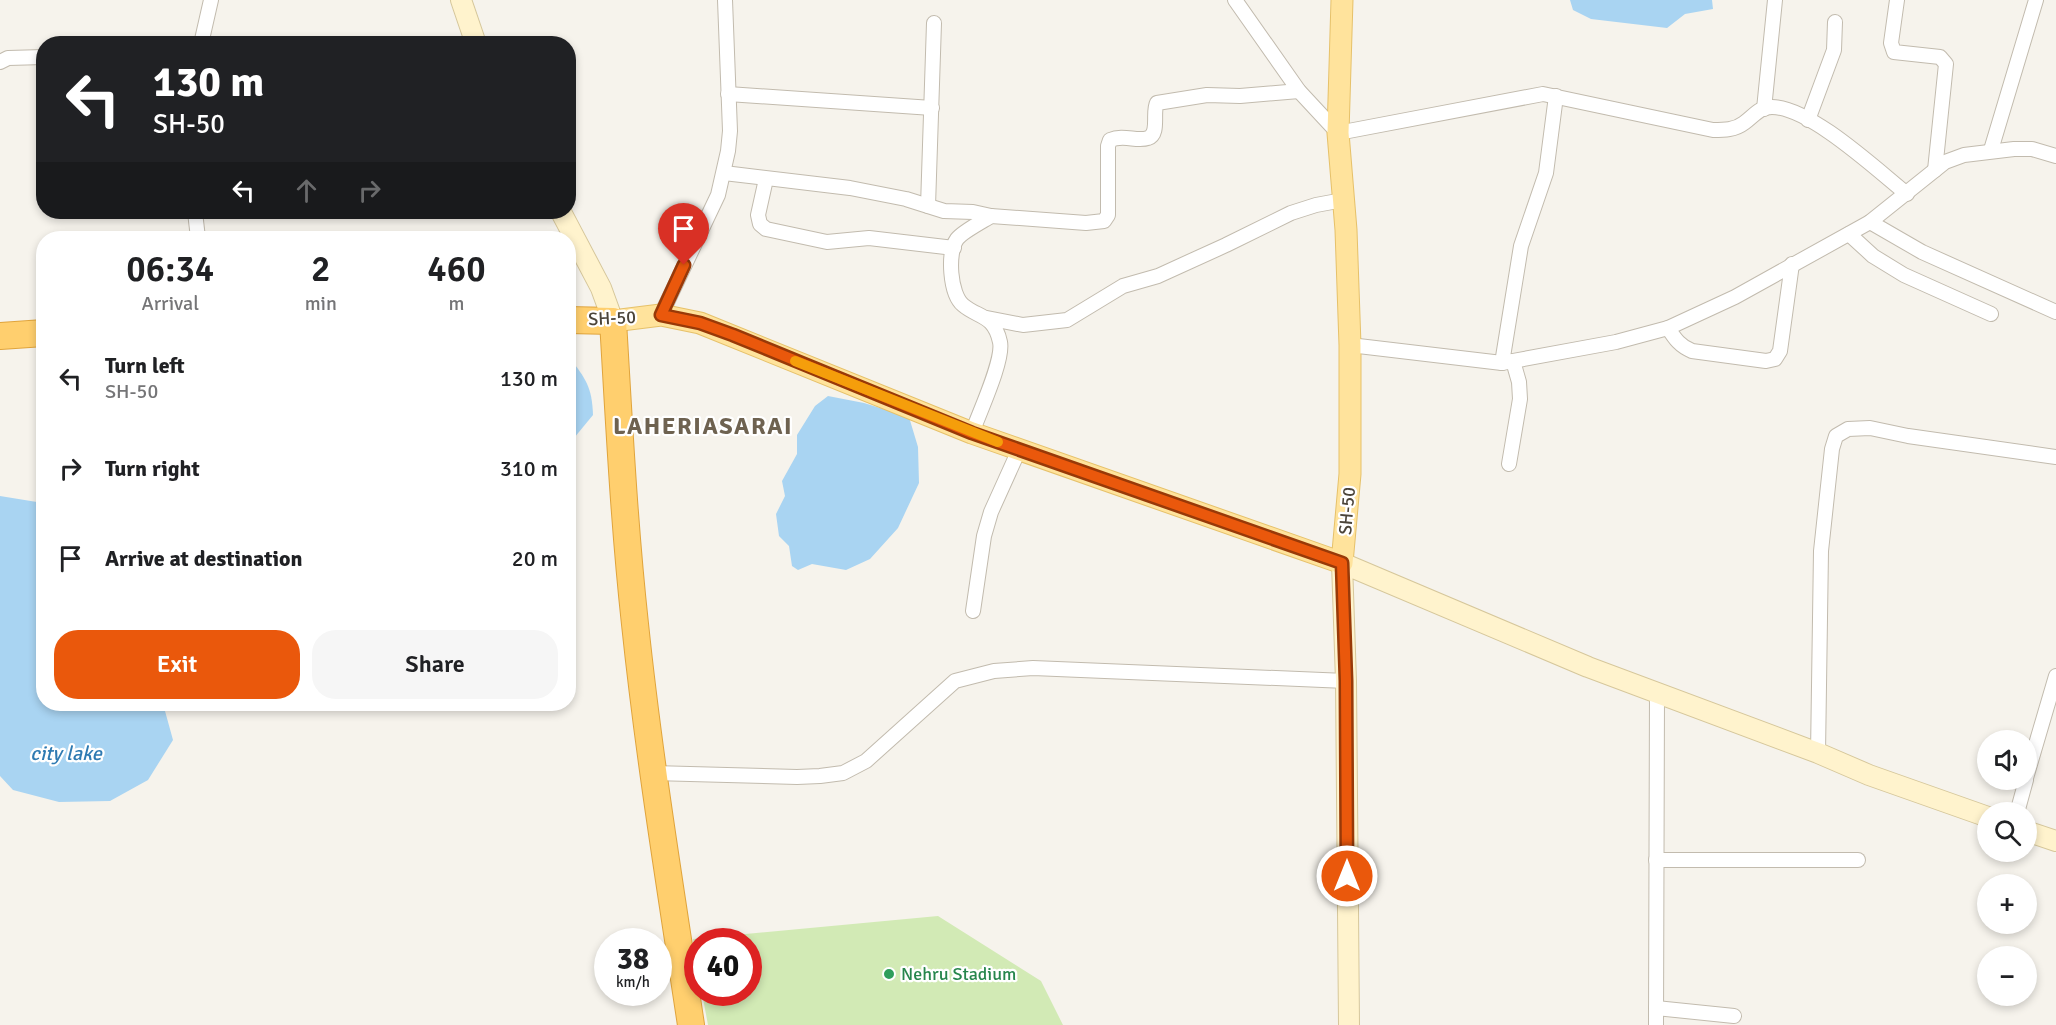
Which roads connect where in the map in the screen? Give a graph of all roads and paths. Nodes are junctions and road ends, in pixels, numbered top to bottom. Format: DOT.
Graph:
graph roads {
  1 [pos="211,0"];
  2 [pos="461,0"];
  3 [pos="725,0"];
  4 [pos="1235,0"];
  5 [pos="1342,0"];
  6 [pos="1774,0"];
  7 [pos="1897,0"];
  8 [pos="2036,0"];
  9 [pos="1835,22"];
  10 [pos="934,23"];
  11 [pos="203,36"];
  12 [pos="473,36"];
  13 [pos="36,57"];
  14 [pos="0,62"];
  15 [pos="1299,91"];
  16 [pos="728,94"];
  17 [pos="1556,96"];
  18 [pos="932,108"];
  19 [pos="1764,109"];
  20 [pos="1808,120"];
  21 [pos="1338,133"];
  22 [pos="1990,150"];
  23 [pos="2056,156"];
  24 [pos="1935,170"];
  25 [pos="724,173"];
  26 [pos="766,178"];
  27 [pos="1906,194"];
  28 [pos="1343,200"];
  29 [pos="928,206"];
  30 [pos="991,216"];
  31 [pos="1870,222"];
  32 [pos="1849,234"];
  33 [pos="576,240"];
  34 [pos="954,248"];
  35 [pos="1792,264"];
  36 [pos="2056,312"];
  37 [pos="1991,314"];
  38 [pos="661,315"];
  39 [pos="987,318"];
  40 [pos="576,320"];
  41 [pos="613,321"];
  42 [pos="1668,328"];
  43 [pos="36,334"];
  44 [pos="0,336"];
  45 [pos="1350,345"];
  46 [pos="1507,362"];
  47 [pos="972,433"];
  48 [pos="1019,450"];
  49 [pos="2056,457"];
  50 [pos="1509,464"];
  51 [pos="1342,563"];
  52 [pos="973,611"];
  53 [pos="2056,676"];
  54 [pos="1346,681"];
  55 [pos="1658,692"];
  56 [pos="2037,741"];
  57 [pos="1818,753"];
  58 [pos="653,773"];
  59 [pos="1977,813"];
  60 [pos="2037,835"];
  61 [pos="2056,841"];
  62 [pos="1656,860"];
  63 [pos="1858,860"];
  64 [pos="1656,1008"];
  65 [pos="1734,1016"];
  66 [pos="691,1025"];
  67 [pos="1349,1025"];
  68 [pos="1656,1025"];
  1 -- 11 [label="street"];
  2 -- 12 [label="main road"];
  3 -- 16 [label="street"];
  4 -- 15 [label="street"];
  5 -- 21 [label="main road, SH-50"];
  6 -- 19 [label="street"];
  7 -- 24 [label="street"];
  8 -- 22 [label="street"];
  9 -- 20 [label="street"];
  10 -- 18 [label="street"];
  13 -- 14 [label="street"];
  15 -- 21 [label="street"];
  15 -- 30 [label="street"];
  16 -- 18 [label="street"];
  16 -- 25 [label="street"];
  17 -- 19 [label="street"];
  17 -- 21 [label="street"];
  17 -- 46 [label="street"];
  18 -- 29 [label="street"];
  19 -- 20 [label="street"];
  20 -- 27 [label="street"];
  21 -- 28 [label="main road, SH-50"];
  22 -- 23 [label="street"];
  22 -- 24 [label="street"];
  24 -- 27 [label="street"];
  25 -- 26 [label="street"];
  25 -- 38 [label="street"];
  26 -- 29 [label="street"];
  26 -- 34 [label="street"];
  27 -- 31 [label="street"];
  28 -- 39 [label="street"];
  28 -- 45 [label="main road, SH-50"];
  29 -- 30 [label="street"];
  30 -- 34 [label="street"];
  31 -- 32 [label="street"];
  31 -- 36 [label="street"];
  32 -- 35 [label="street"];
  32 -- 37 [label="street"];
  33 -- 41 [label="main road"];
  34 -- 39 [label="street"];
  35 -- 42 [label="street"];
  35 -- 42 [label="street"];
  38 -- 41 [label="main road, SH-50"];
  38 -- 47 [label="main road, SH-50"];
  39 -- 47 [label="street"];
  40 -- 41 [label="highway, SH-50"];
  41 -- 58 [label="highway"];
  42 -- 46 [label="street"];
  43 -- 44 [label="highway"];
  45 -- 46 [label="street"];
  45 -- 51 [label="main road, SH-50"];
  46 -- 50 [label="street"];
  47 -- 48 [label="main road, SH-50"];
  48 -- 51 [label="main road, SH-50"];
  48 -- 52 [label="street"];
  49 -- 57 [label="street"];
  51 -- 54 [label="main road"];
  51 -- 55 [label="main road"];
  53 -- 56 [label="street"];
  54 -- 58 [label="street"];
  54 -- 67 [label="main road"];
  55 -- 57 [label="main road"];
  55 -- 62 [label="street"];
  57 -- 59 [label="main road"];
  58 -- 66 [label="highway"];
  60 -- 61 [label="main road"];
  62 -- 63 [label="street"];
  62 -- 64 [label="street"];
  64 -- 65 [label="street"];
  64 -- 68 [label="street"];
}
